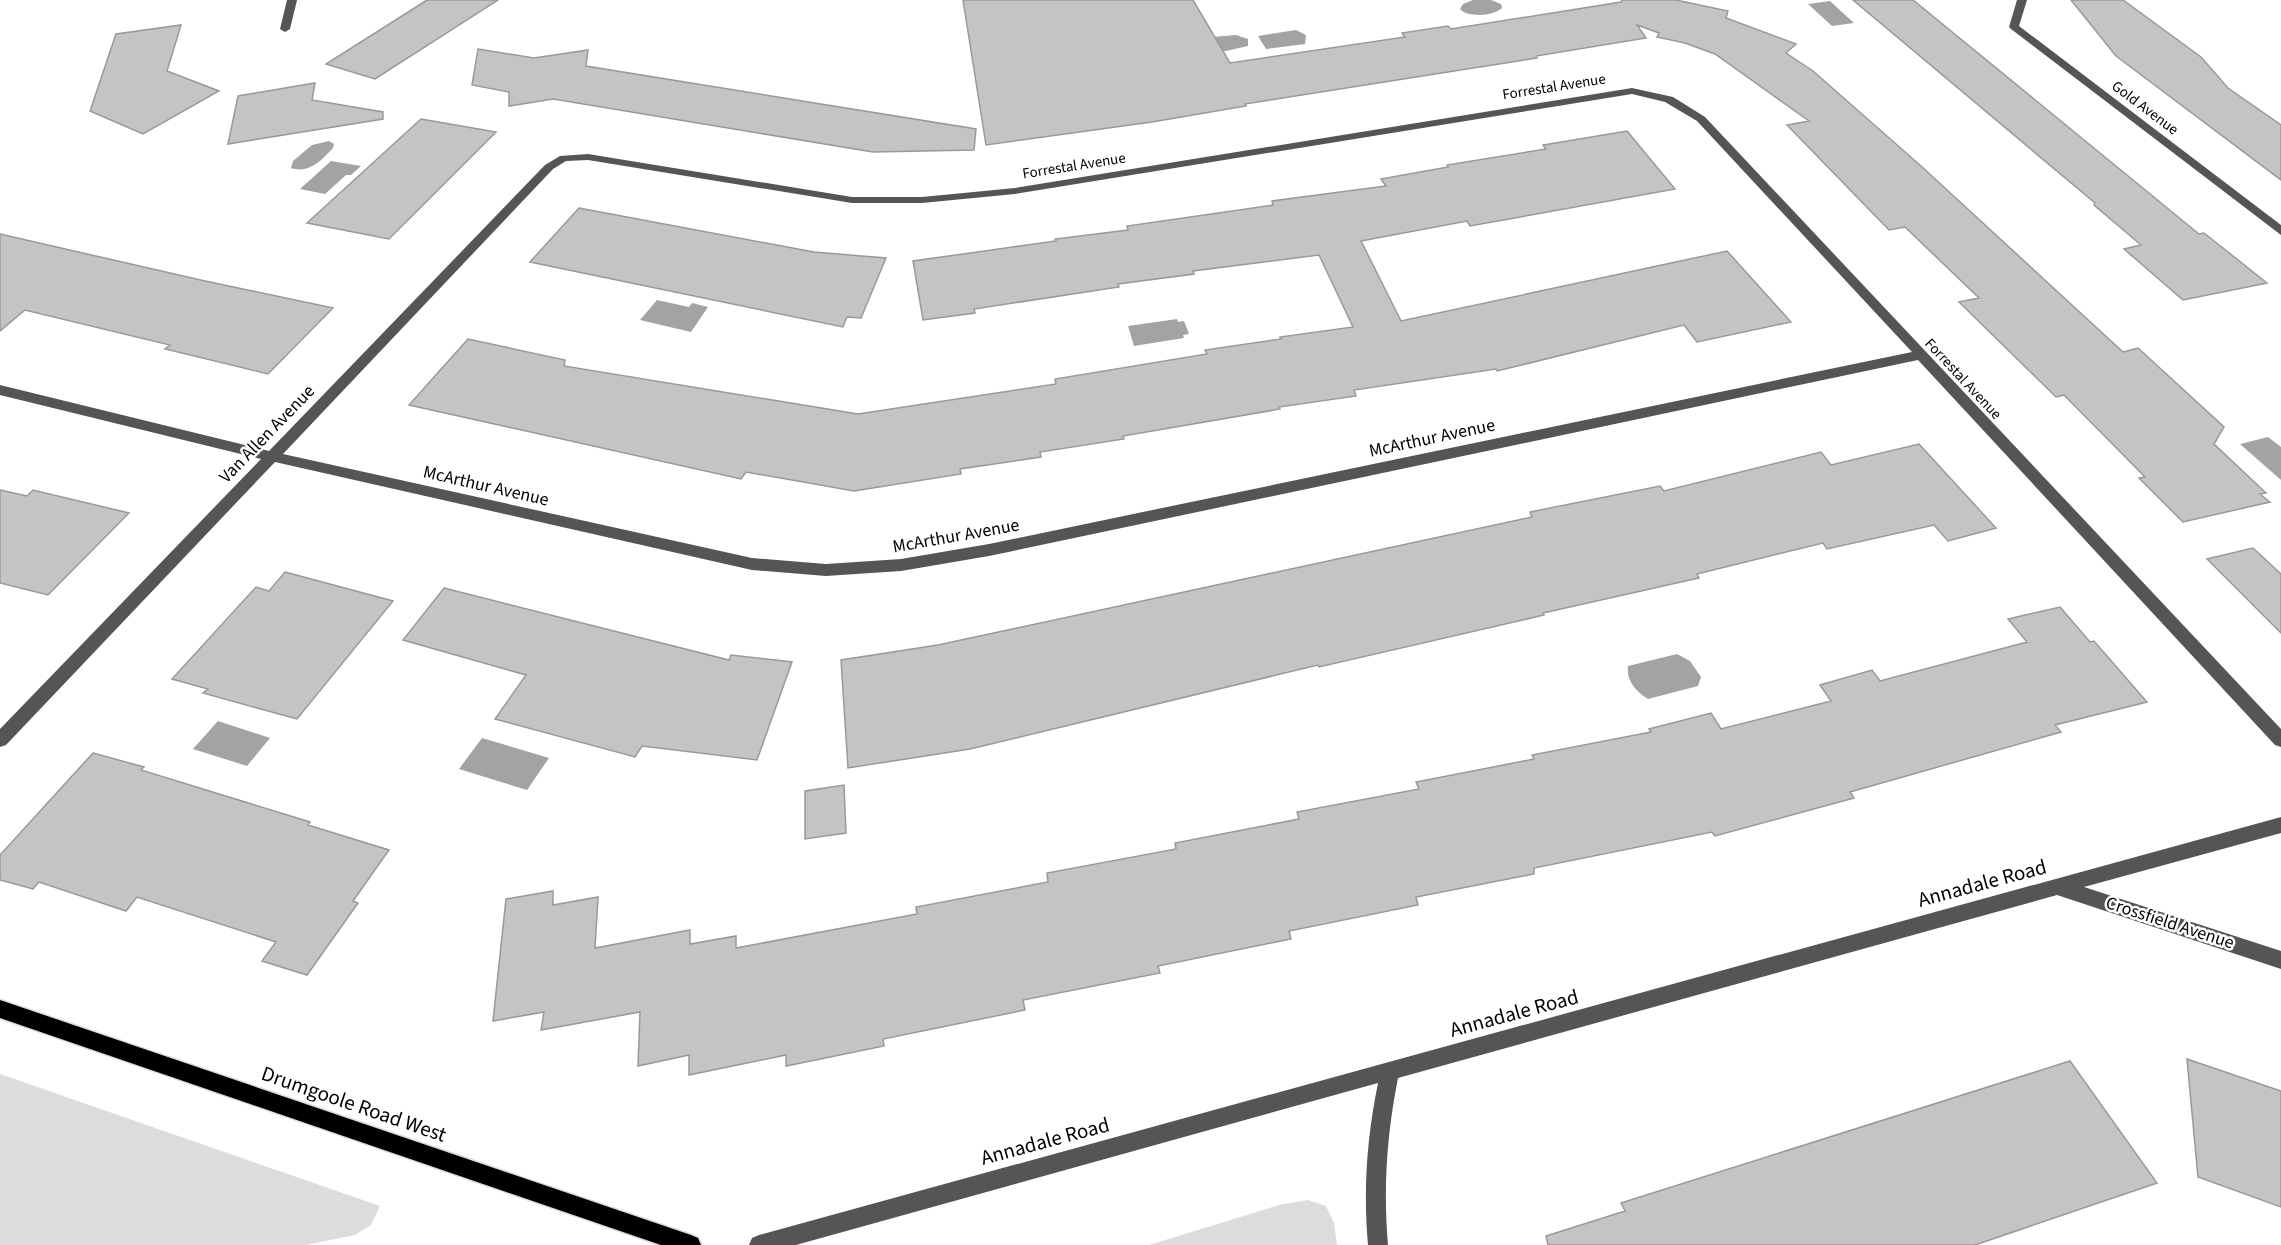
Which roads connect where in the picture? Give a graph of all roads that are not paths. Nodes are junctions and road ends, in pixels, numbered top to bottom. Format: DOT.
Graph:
graph roads {
  1 [pos="292,0"];
  2 [pos="2022,0"];
  3 [pos="285,29"];
  4 [pos="564,158"];
  5 [pos="2281,231"];
  6 [pos="1920,355"];
  7 [pos="0,390"];
  8 [pos="271,456"];
  9 [pos="0,740"];
  10 [pos="2281,740"];
  11 [pos="2281,825"];
  12 [pos="2058,887"];
  13 [pos="2281,960"];
  14 [pos="0,1009"];
  15 [pos="1390,1072"];
  16 [pos="692,1245"];
  17 [pos="759,1245"];
  18 [pos="1378,1245"];
  1 -- 3 [label="street"];
  2 -- 5 [label="street, Gold Avenue"];
  4 -- 6 [label="street, Forrestal Avenue"];
  4 -- 8 [label="street, Van Allen Avenue"];
  6 -- 8 [label="street, McArthur Avenue"];
  6 -- 10 [label="street, Forrestal Avenue"];
  7 -- 8 [label="street, McArthur Avenue"];
  8 -- 9 [label="street, Van Allen Avenue"];
  11 -- 12 [label="street, Annadale Road"];
  12 -- 13 [label="street, Crossfield Avenue"];
  12 -- 15 [label="street, Annadale Road"];
  14 -- 16 [label="main road, Drumgoole Road West"];
  15 -- 17 [label="street, Annadale Road"];
  15 -- 18 [label="street"];
}
